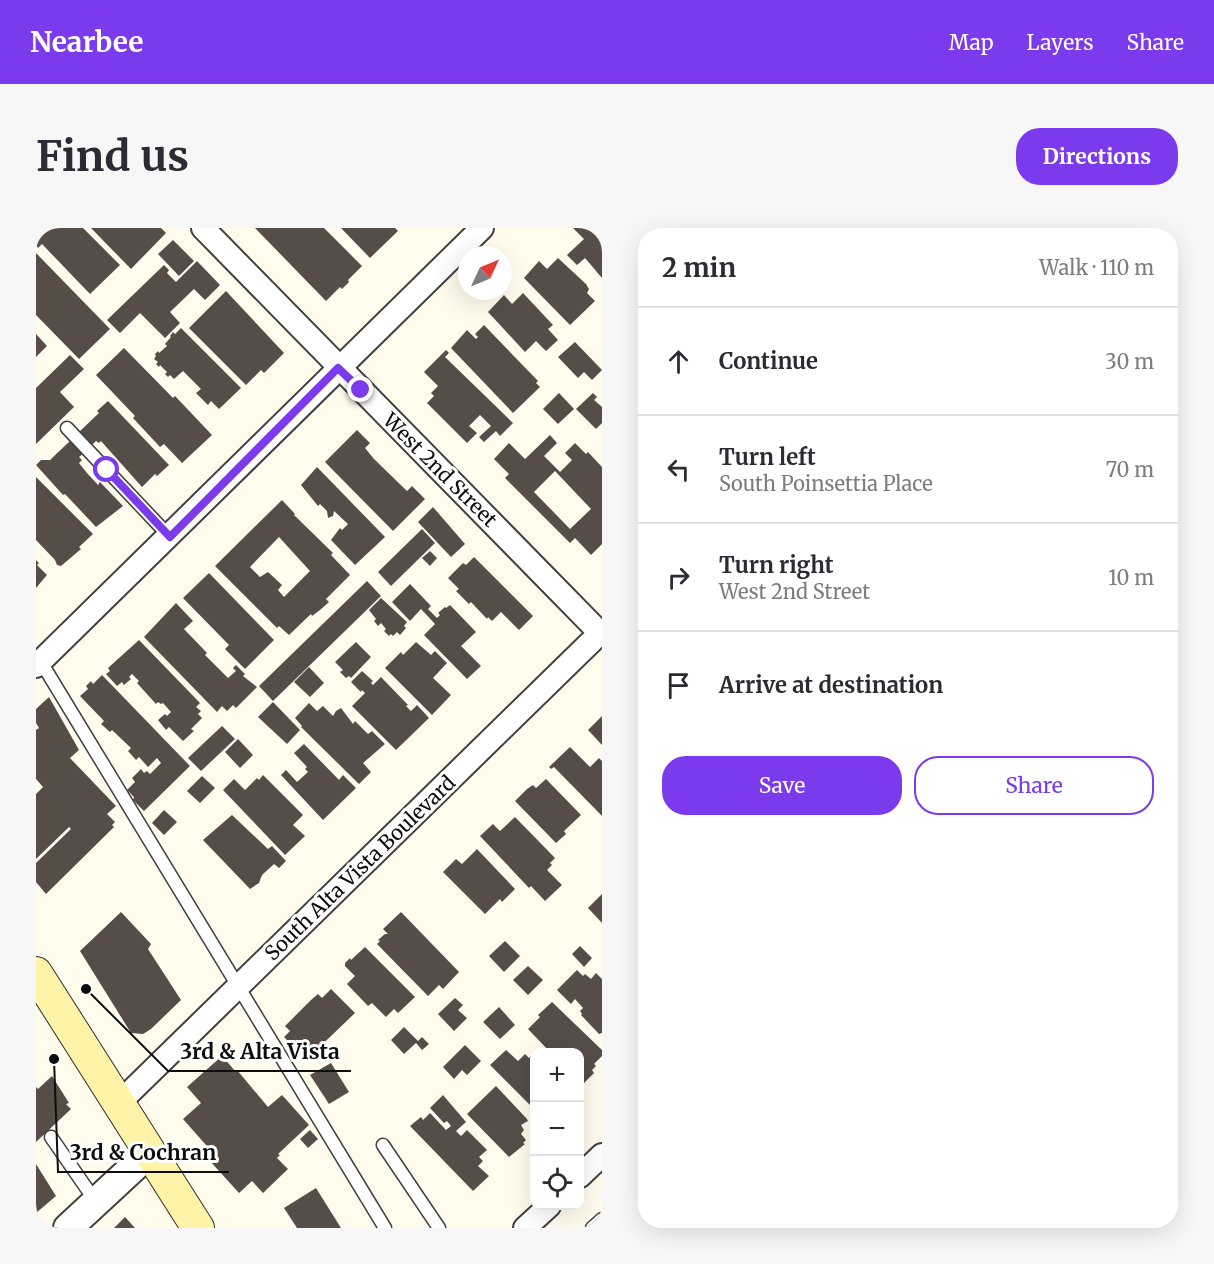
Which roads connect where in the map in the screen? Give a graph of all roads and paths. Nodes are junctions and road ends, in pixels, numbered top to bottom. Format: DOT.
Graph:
graph roads {
  1 [pos="203,228"];
  2 [pos="482,228"];
  3 [pos="338,368"];
  4 [pos="67,428"];
  5 [pos="170,537"];
  6 [pos="601,633"];
  7 [pos="38,660"];
  8 [pos="36,973"];
  9 [pos="238,987"];
  10 [pos="118,1104"];
  11 [pos="51,1137"];
  12 [pos="383,1144"];
  13 [pos="150,1152"];
  14 [pos="602,1155"];
  15 [pos="584,1171"];
  16 [pos="96,1202"];
  17 [pos="545,1210"];
  18 [pos="602,1219"];
  19 [pos="68,1228"];
  20 [pos="198,1228"];
  21 [pos="385,1228"];
  22 [pos="439,1228"];
  23 [pos="525,1228"];
  24 [pos="592,1228"];
  1 -- 3 [label="street, West 2nd Street"];
  2 -- 3 [label="street"];
  3 -- 5 [label="street"];
  3 -- 6 [label="street, West 2nd Street"];
  4 -- 5 [label="lane"];
  5 -- 7 [label="street"];
  6 -- 9 [label="street, South Alta Vista Boulevard"];
  7 -- 9 [label="lane"];
  8 -- 10 [label="main road"];
  9 -- 10 [label="street, South Alta Vista Boulevard"];
  9 -- 21 [label="lane"];
  10 -- 13 [label="main road"];
  11 -- 16 [label="lane"];
  12 -- 22 [label="lane"];
  13 -- 16 [label="street"];
  13 -- 20 [label="main road"];
  14 -- 15 [label="street"];
  16 -- 19 [label="street"];
  17 -- 23 [label="street"];
  18 -- 24 [label="lane"];
}
